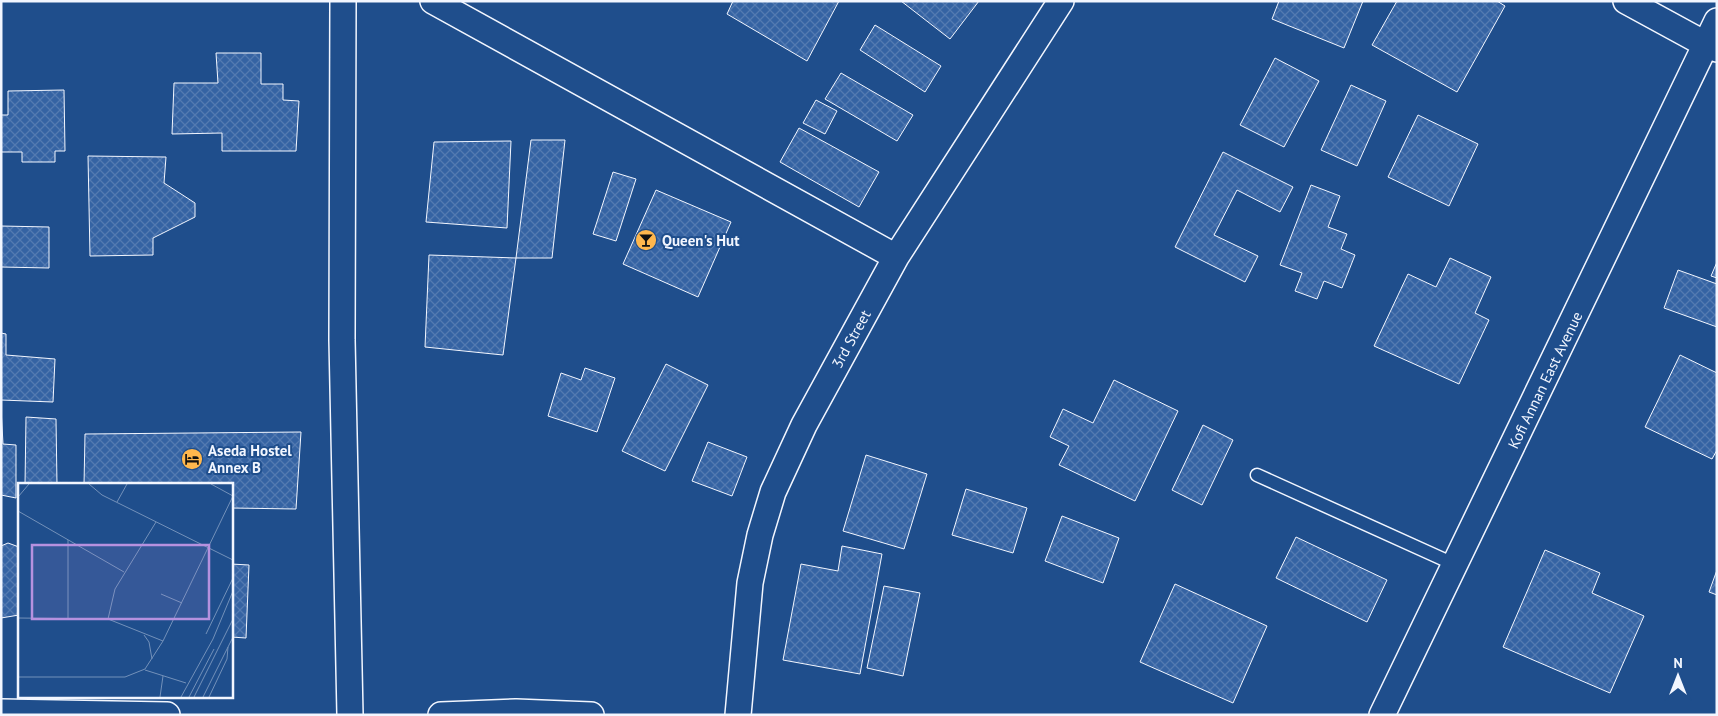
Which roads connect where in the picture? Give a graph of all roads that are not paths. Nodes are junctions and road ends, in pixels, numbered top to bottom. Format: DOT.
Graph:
graph roads {
  1 [pos="343,1"];
  2 [pos="433,1"];
  3 [pos="1061,1"];
  4 [pos="1626,1"];
  5 [pos="1717,20"];
  6 [pos="1711,47"];
  7 [pos="896,257"];
  8 [pos="1257,475"];
  9 [pos="1456,564"];
  10 [pos="1,712"];
  11 [pos="167,715"];
  12 [pos="350,715"];
  13 [pos="442,715"];
  14 [pos="591,715"];
  15 [pos="738,715"];
  16 [pos="1382,715"];
  1 -- 12 [label="street"];
  2 -- 7 [label="street"];
  3 -- 7 [label="street, 3rd Street"];
  4 -- 6 [label="street"];
  5 -- 6 [label="street, Kofi Annan East Avenue"];
  6 -- 9 [label="street, Kofi Annan East Avenue"];
  7 -- 15 [label="street, 3rd Street"];
  8 -- 9 [label="lane"];
  9 -- 16 [label="street, Kofi Annan East Avenue"];
  10 -- 11 [label="street"];
  13 -- 14 [label="street"];
}
